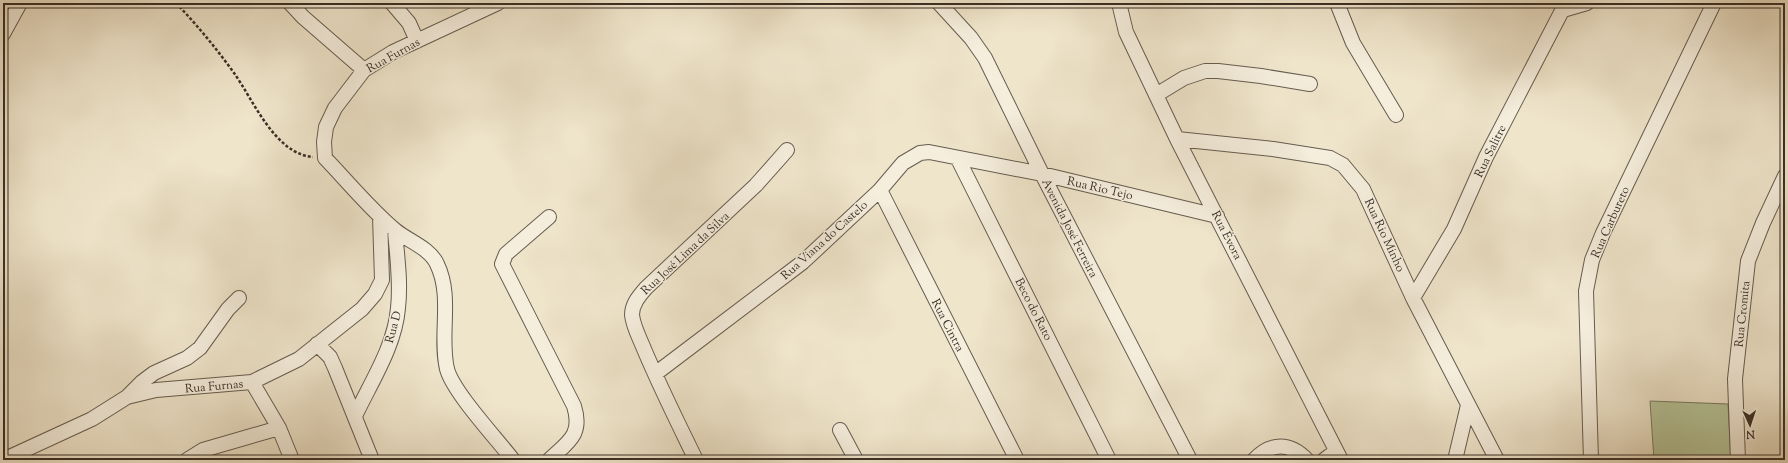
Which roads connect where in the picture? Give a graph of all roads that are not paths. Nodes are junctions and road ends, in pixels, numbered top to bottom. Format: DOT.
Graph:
graph roads {
  1 [pos="20,3"];
  2 [pos="290,3"];
  3 [pos="392,3"];
  4 [pos="939,3"];
  5 [pos="1337,3"];
  6 [pos="1587,3"];
  7 [pos="1714,3"];
  8 [pos="493,4"];
  9 [pos="1565,6"];
  10 [pos="1120,7"];
  11 [pos="3,34"];
  12 [pos="417,41"];
  13 [pos="364,70"];
  14 [pos="1310,84"];
  15 [pos="1156,95"];
  16 [pos="1396,115"];
  17 [pos="1177,139"];
  18 [pos="787,150"];
  19 [pos="958,159"];
  20 [pos="1042,174"];
  21 [pos="1785,176"];
  22 [pos="880,190"];
  23 [pos="380,216"];
  24 [pos="1217,216"];
  25 [pos="549,217"];
  26 [pos="395,231"];
  27 [pos="239,298"];
  28 [pos="1413,298"];
  29 [pos="317,344"];
  30 [pos="655,374"];
  31 [pos="252,382"];
  32 [pos="127,397"];
  33 [pos="1468,405"];
  34 [pos="355,416"];
  35 [pos="279,428"];
  36 [pos="840,430"];
  37 [pos="200,455"];
  38 [pos="1339,455"];
  39 [pos="6,459"];
  40 [pos="187,460"];
  41 [pos="292,460"];
  42 [pos="372,460"];
  43 [pos="513,460"];
  44 [pos="549,460"];
  45 [pos="696,460"];
  46 [pos="856,460"];
  47 [pos="1016,460"];
  48 [pos="1109,460"];
  49 [pos="1190,460"];
  50 [pos="1254,460"];
  51 [pos="1307,460"];
  52 [pos="1324,460"];
  53 [pos="1455,460"];
  54 [pos="1497,460"];
  55 [pos="1591,460"];
  56 [pos="1738,460"];
  1 -- 11 [label="street"];
  2 -- 13 [label="street"];
  3 -- 12 [label="street"];
  4 -- 20 [label="street, Avenida José Ferreira"];
  5 -- 16 [label="street"];
  6 -- 9 [label="street"];
  7 -- 55 [label="street, Rua Carbureto"];
  8 -- 12 [label="street, Rua Furnas"];
  9 -- 28 [label="street, Rua Salitre"];
  10 -- 15 [label="street, Rua Évora"];
  12 -- 13 [label="street, Rua Furnas"];
  13 -- 23 [label="street, Rua Furnas"];
  14 -- 15 [label="street"];
  15 -- 17 [label="street, Rua Évora"];
  17 -- 24 [label="street, Rua Évora"];
  17 -- 28 [label="street, Rua Rio Minho"];
  18 -- 30 [label="street, Rua José Lima da Silva"];
  19 -- 20 [label="street, Rua Rio Tejo"];
  19 -- 22 [label="street, Rua Viana do Castelo"];
  19 -- 48 [label="street, Beco do Rato"];
  20 -- 24 [label="street, Rua Rio Tejo"];
  20 -- 49 [label="street, Avenida José Ferreira"];
  21 -- 56 [label="street, Rua Cromita"];
  22 -- 30 [label="street, Rua Viana do Castelo"];
  22 -- 47 [label="street, Rua Cintra"];
  23 -- 26 [label="street"];
  23 -- 29 [label="street, Rua Furnas"];
  24 -- 38 [label="street, Rua Évora"];
  25 -- 44 [label="street"];
  26 -- 34 [label="street, Rua D"];
  26 -- 43 [label="street"];
  27 -- 32 [label="street"];
  28 -- 33 [label="street, Rua Rio Minho"];
  29 -- 31 [label="street, Rua Furnas"];
  29 -- 34 [label="street"];
  30 -- 45 [label="street, Rua José Lima da Silva"];
  31 -- 32 [label="street, Rua Furnas"];
  31 -- 35 [label="street"];
  32 -- 39 [label="street, Rua Furnas"];
  33 -- 53 [label="street"];
  33 -- 54 [label="street, Rua Rio Minho"];
  34 -- 42 [label="street"];
  35 -- 37 [label="street"];
  35 -- 41 [label="street"];
  36 -- 46 [label="street"];
  37 -- 40 [label="street"];
  38 -- 52 [label="street"];
  50 -- 51 [label="street"];
}
